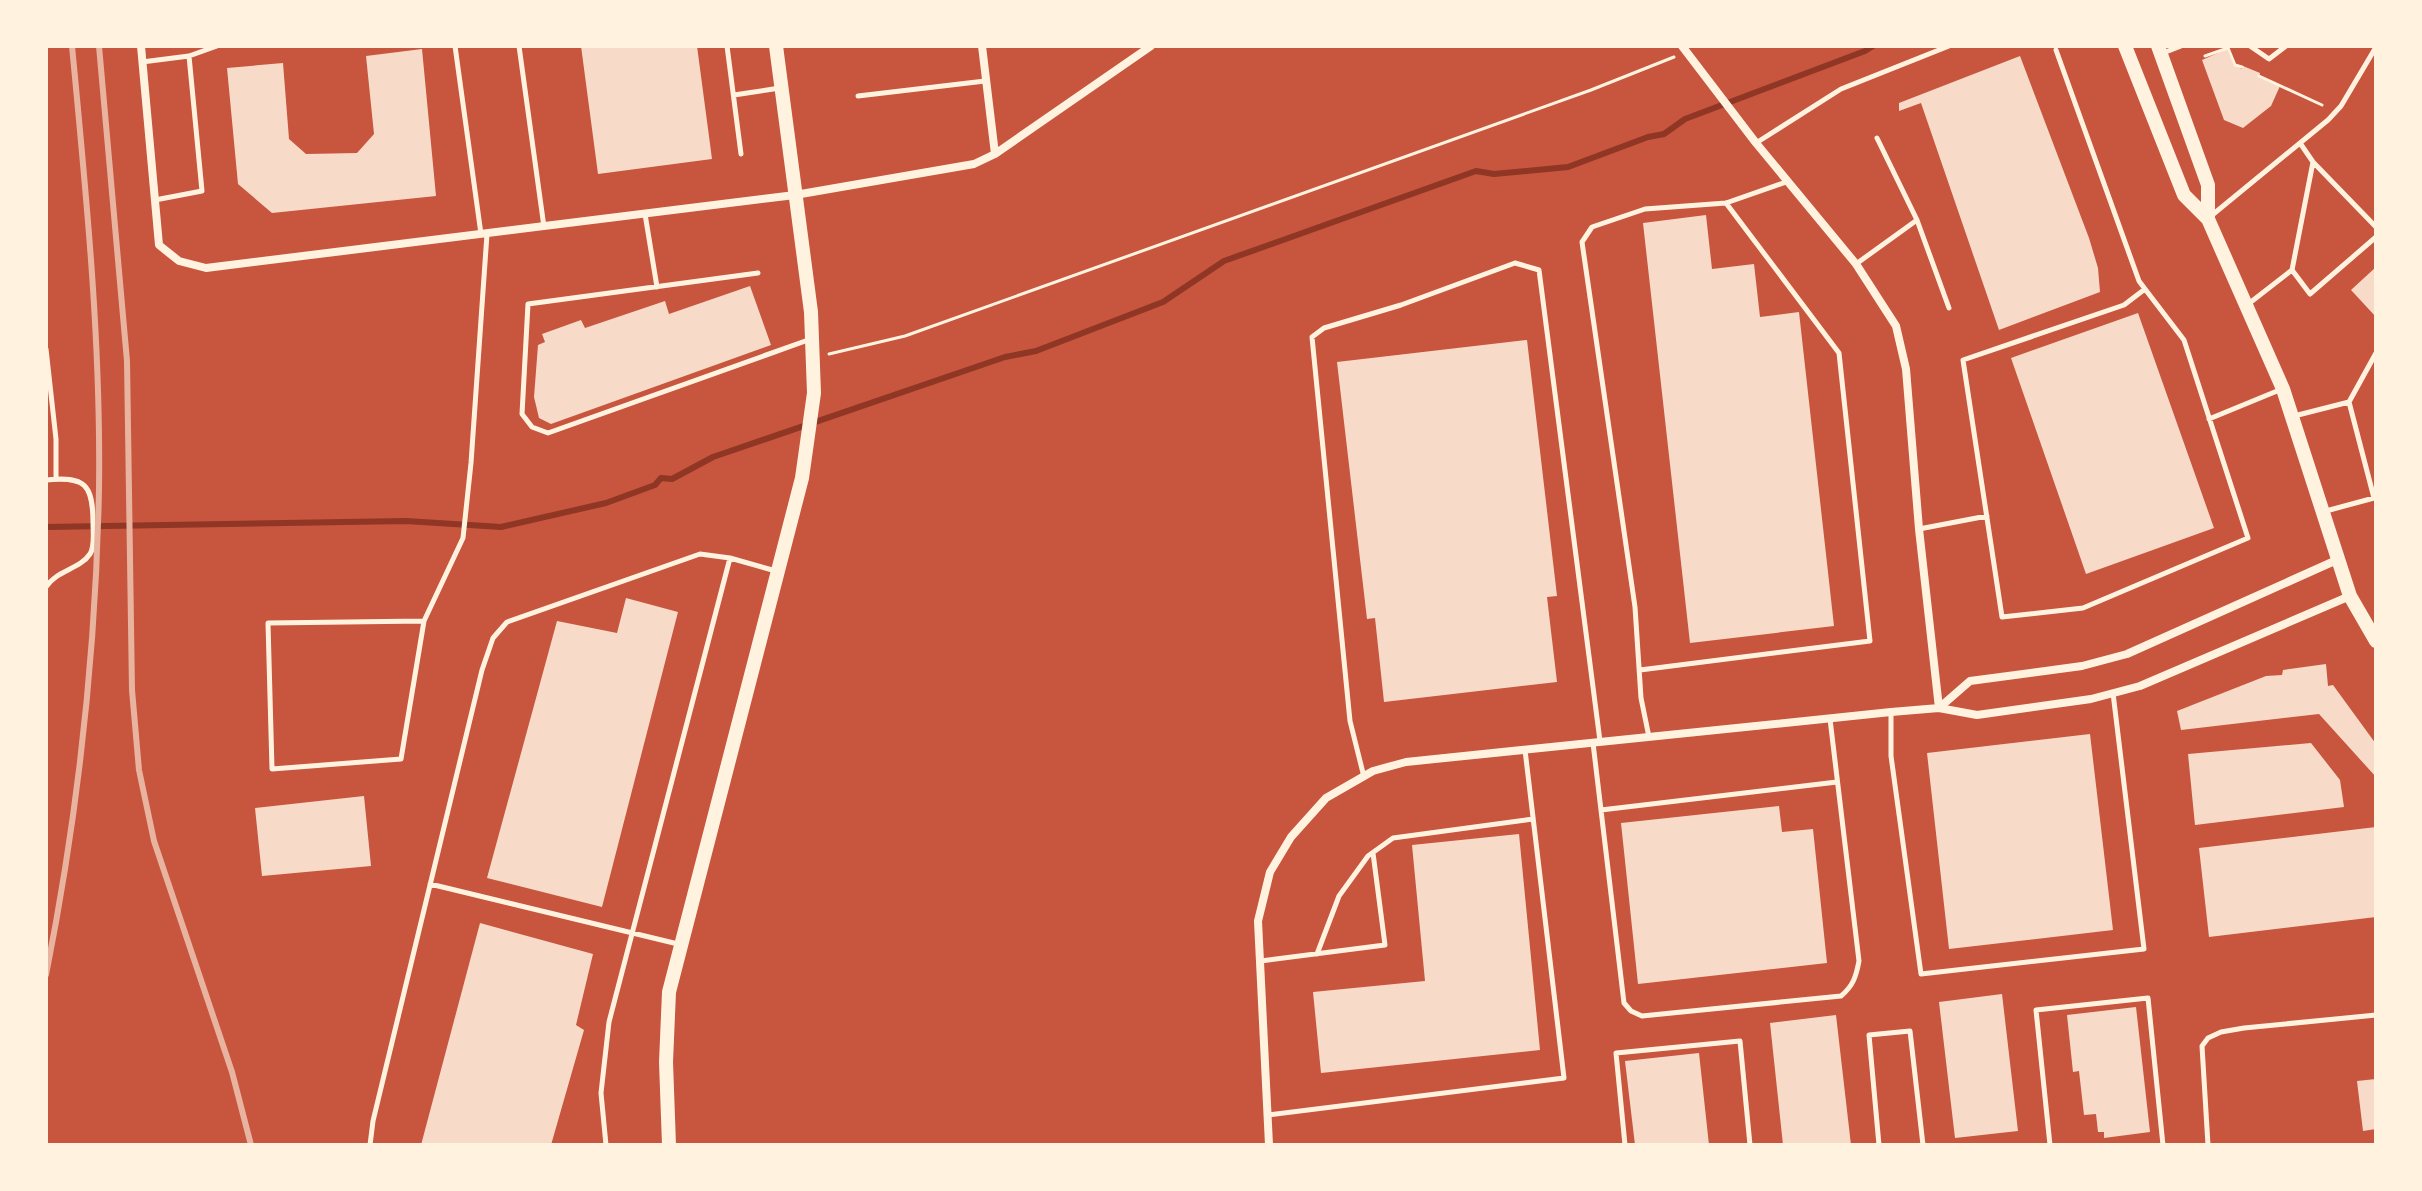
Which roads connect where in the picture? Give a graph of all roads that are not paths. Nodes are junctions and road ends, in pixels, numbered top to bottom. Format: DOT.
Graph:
graph roads {
  1 [pos="141,46"];
  2 [pos="217,46"];
  3 [pos="455,46"];
  4 [pos="519,46"];
  5 [pos="727,46"];
  6 [pos="776,46"];
  7 [pos="982,46"];
  8 [pos="1151,46"];
  9 [pos="1949,46"];
  10 [pos="2125,46"];
  11 [pos="2181,46"];
  12 [pos="2250,46"];
  13 [pos="2286,46"];
  14 [pos="2376,47"];
  15 [pos="1684,48"];
  16 [pos="2056,50"];
  17 [pos="2160,50"];
  18 [pos="189,56"];
  19 [pos="142,62"];
  20 [pos="986,81"];
  21 [pos="781,88"];
  22 [pos="734,95"];
  23 [pos="858,96"];
  24 [pos="1877,138"];
  25 [pos="1756,143"];
  26 [pos="2300,143"];
  27 [pos="741,154"];
  28 [pos="995,154"];
  29 [pos="2313,162"];
  30 [pos="1790,181"];
  31 [pos="795,195"];
  32 [pos="155,200"];
  33 [pos="1726,203"];
  34 [pos="645,214"];
  35 [pos="2208,219"];
  36 [pos="1917,220"];
  37 [pos="544,227"];
  38 [pos="2376,227"];
  39 [pos="484,235"];
  40 [pos="2376,237"];
  41 [pos="1856,264"];
  42 [pos="2292,270"];
  43 [pos="758,273"];
  44 [pos="657,287"];
  45 [pos="2145,289"];
  46 [pos="2247,306"];
  47 [pos="1949,308"];
  48 [pos="813,338"];
  49 [pos="46,349"];
  50 [pos="2376,353"];
  51 [pos="2283,389"];
  52 [pos="2349,402"];
  53 [pos="2293,417"];
  54 [pos="2209,419"];
  55 [pos="56,479"];
  56 [pos="46,480"];
  57 [pos="2324,511"];
  58 [pos="1987,516"];
  59 [pos="1919,529"];
  60 [pos="730,558"];
  61 [pos="2339,559"];
  62 [pos="777,572"];
  63 [pos="46,587"];
  64 [pos="2350,596"];
  65 [pos="424,621"];
  66 [pos="2376,641"];
  67 [pos="1640,670"];
  68 [pos="2113,693"];
  69 [pos="1939,708"];
  70 [pos="1891,712"];
  71 [pos="1830,719"];
  72 [pos="1649,737"];
  73 [pos="1597,742"];
  74 [pos="1525,750"];
  75 [pos="1364,777"];
  76 [pos="1837,782"];
  77 [pos="1601,810"];
  78 [pos="1533,819"];
  79 [pos="1373,852"];
  80 [pos="430,884"];
  81 [pos="631,935"];
  82 [pos="680,945"];
  83 [pos="1317,954"];
  84 [pos="1260,961"];
  85 [pos="2376,1015"];
  86 [pos="1268,1115"];
  87 [pos="370,1145"];
  88 [pos="606,1145"];
  89 [pos="669,1145"];
  90 [pos="1269,1145"];
  91 [pos="1625,1145"];
  92 [pos="1750,1145"];
  93 [pos="1879,1145"];
  94 [pos="1923,1145"];
  95 [pos="2050,1145"];
  96 [pos="2163,1145"];
  97 [pos="2208,1145"];
  1 -- 19 [label="street"];
  2 -- 18 [label="lane"];
  3 -- 39 [label="lane"];
  4 -- 37 [label="lane"];
  5 -- 22 [label="lane"];
  6 -- 21 [label="main road"];
  7 -- 20 [label="street"];
  8 -- 28 [label="street"];
  9 -- 25 [label="lane"];
  10 -- 35 [label="main road"];
  11 -- 17 [label="lane"];
  12 -- 13 [label="lane"];
  14 -- 26 [label="lane"];
  15 -- 25 [label="street"];
  16 -- 45 [label="lane"];
  17 -- 35 [label="main road"];
  18 -- 19 [label="lane"];
  18 -- 32 [label="lane"];
  19 -- 32 [label="street"];
  20 -- 23 [label="lane"];
  20 -- 28 [label="street"];
  21 -- 22 [label="lane"];
  21 -- 31 [label="main road"];
  22 -- 27 [label="lane"];
  24 -- 36 [label="lane"];
  25 -- 30 [label="street"];
  26 -- 29 [label="lane"];
  26 -- 35 [label="lane"];
  28 -- 31 [label="street"];
  29 -- 38 [label="lane"];
  29 -- 42 [label="lane"];
  30 -- 33 [label="lane"];
  30 -- 41 [label="street"];
  31 -- 34 [label="street"];
  31 -- 48 [label="main road"];
  32 -- 39 [label="street"];
  33 -- 67 [label="lane"];
  33 -- 67 [label="lane"];
  34 -- 37 [label="street"];
  34 -- 44 [label="lane"];
  35 -- 46 [label="main road"];
  36 -- 41 [label="lane"];
  36 -- 47 [label="lane"];
  37 -- 39 [label="street"];
  39 -- 65 [label="lane"];
  40 -- 42 [label="lane"];
  41 -- 59 [label="street"];
  42 -- 46 [label="lane"];
  43 -- 44 [label="lane"];
  44 -- 48 [label="lane"];
  45 -- 54 [label="lane"];
  45 -- 58 [label="lane"];
  46 -- 51 [label="main road"];
  48 -- 62 [label="main road"];
  49 -- 55 [label="lane"];
  50 -- 52 [label="lane"];
  51 -- 53 [label="main road"];
  51 -- 54 [label="lane"];
  52 -- 53 [label="lane"];
  52 -- 57 [label="lane"];
  53 -- 57 [label="main road"];
  54 -- 58 [label="lane"];
  55 -- 56 [label="lane"];
  55 -- 63 [label="lane"];
  57 -- 61 [label="main road"];
  58 -- 59 [label="lane"];
  59 -- 69 [label="street"];
  60 -- 62 [label="lane"];
  60 -- 80 [label="lane"];
  60 -- 81 [label="lane"];
  61 -- 64 [label="main road"];
  61 -- 69 [label="street"];
  62 -- 82 [label="main road"];
  64 -- 66 [label="main road"];
  64 -- 68 [label="street"];
  65 -- 65 [label="lane"];
  67 -- 72 [label="lane"];
  68 -- 69 [label="street"];
  68 -- 70 [label="lane"];
  69 -- 70 [label="street"];
  70 -- 71 [label="street"];
  71 -- 72 [label="street"];
  71 -- 76 [label="lane"];
  72 -- 73 [label="street"];
  73 -- 74 [label="street"];
  73 -- 75 [label="lane"];
  73 -- 77 [label="lane"];
  74 -- 75 [label="street"];
  74 -- 78 [label="lane"];
  75 -- 84 [label="street"];
  76 -- 77 [label="lane"];
  76 -- 77 [label="lane"];
  78 -- 79 [label="lane"];
  78 -- 86 [label="lane"];
  79 -- 83 [label="lane"];
  79 -- 83 [label="lane"];
  80 -- 81 [label="lane"];
  80 -- 87 [label="lane"];
  81 -- 82 [label="lane"];
  81 -- 88 [label="lane"];
  82 -- 89 [label="main road"];
  83 -- 84 [label="lane"];
  84 -- 86 [label="street"];
  85 -- 97 [label="lane"];
  86 -- 90 [label="street"];
  91 -- 92 [label="lane"];
  93 -- 94 [label="lane"];
  95 -- 96 [label="lane"];
}
